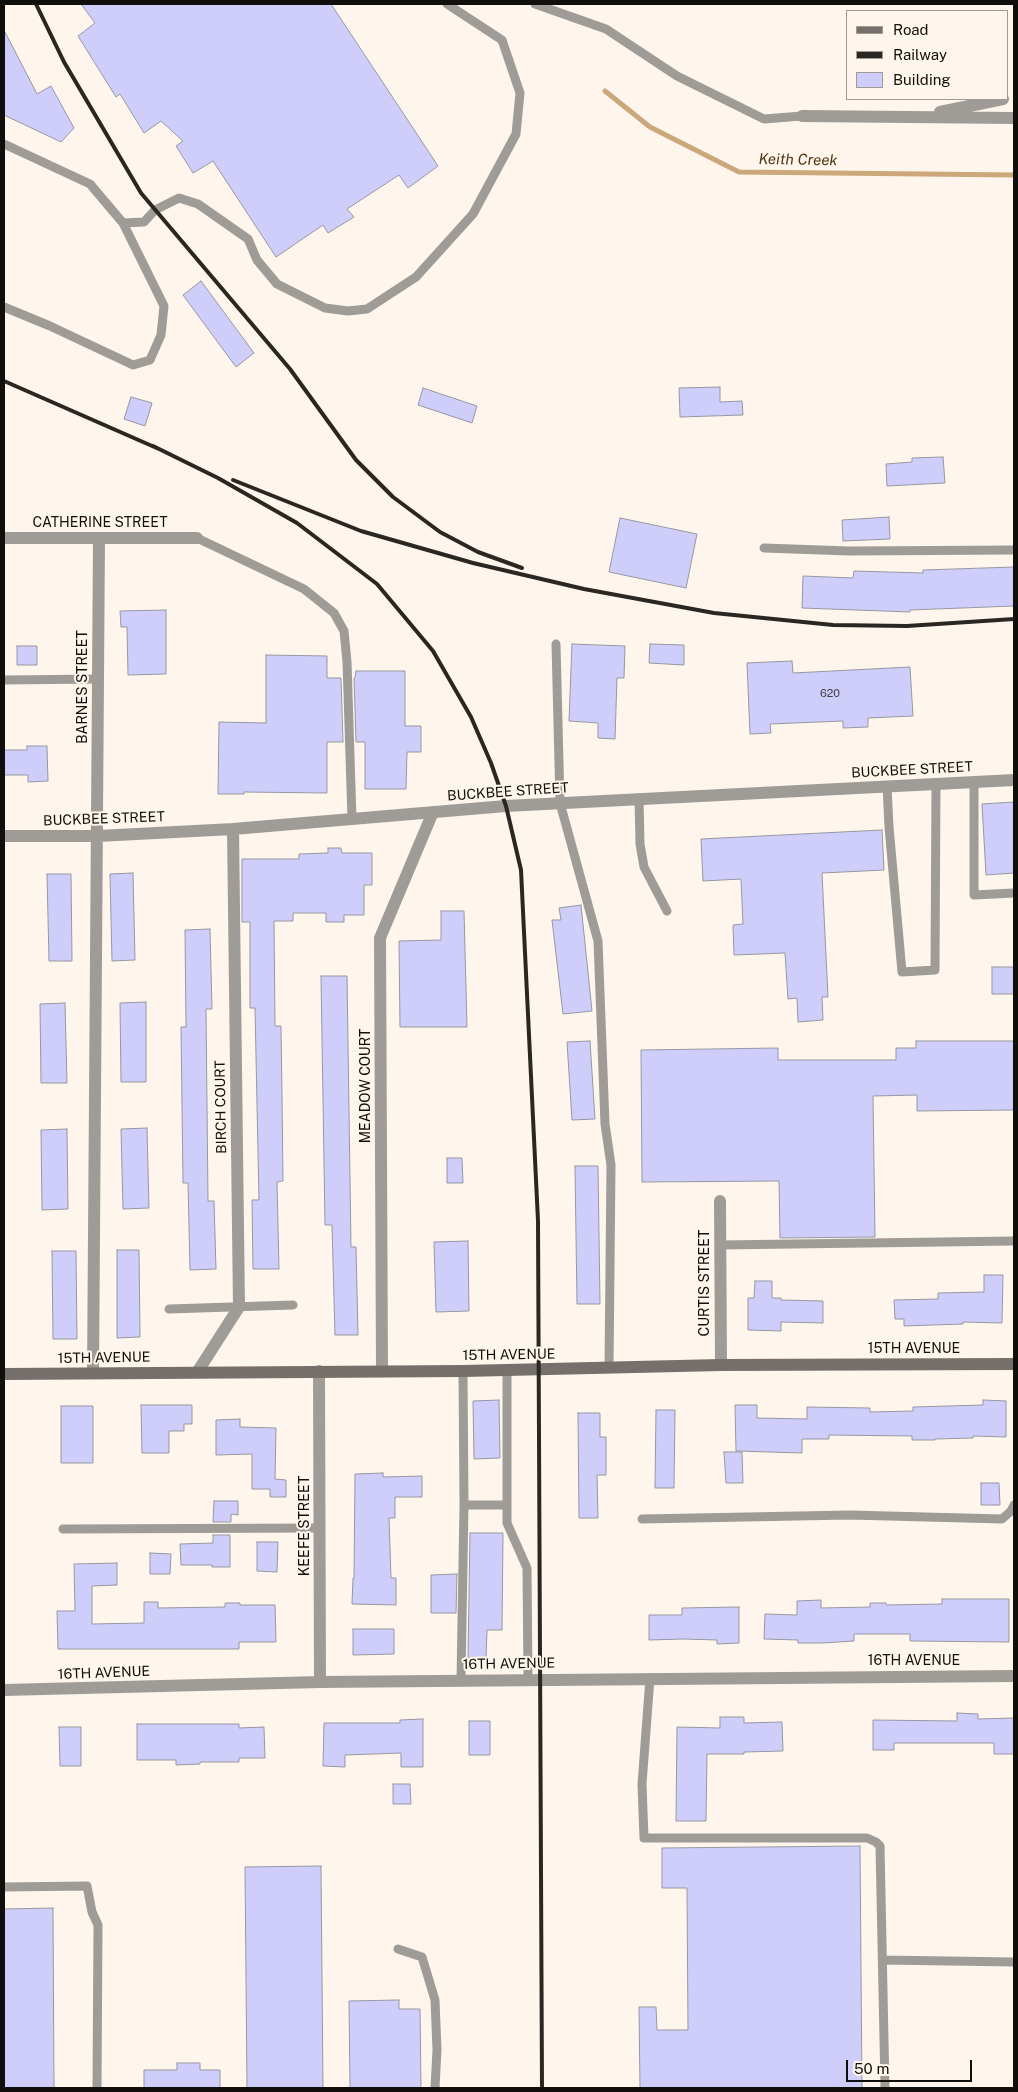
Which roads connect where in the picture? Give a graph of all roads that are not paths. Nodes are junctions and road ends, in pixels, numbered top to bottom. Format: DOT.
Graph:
graph roads {
  1 [pos="447,4"];
  2 [pos="535,4"];
  3 [pos="998,100"];
  4 [pos="802,116"];
  5 [pos="916,117"];
  6 [pos="1014,118"];
  7 [pos="4,144"];
  8 [pos="123,223"];
  9 [pos="4,307"];
  10 [pos="4,538"];
  11 [pos="197,538"];
  12 [pos="99,539"];
  13 [pos="764,548"];
  14 [pos="1014,550"];
  15 [pos="556,644"];
  16 [pos="98,679"];
  17 [pos="4,680"];
  18 [pos="1014,780"];
  19 [pos="974,782"];
  20 [pos="936,783"];
  21 [pos="887,786"];
  22 [pos="639,798"];
  23 [pos="560,803"];
  24 [pos="433,812"];
  25 [pos="352,819"];
  26 [pos="233,829"];
  27 [pos="4,836"];
  28 [pos="98,836"];
  29 [pos="1014,893"];
  30 [pos="667,911"];
  31 [pos="720,1201"];
  32 [pos="1014,1241"];
  33 [pos="720,1245"];
  34 [pos="293,1305"];
  35 [pos="239,1307"];
  36 [pos="169,1309"];
  37 [pos="1014,1364"];
  38 [pos="721,1365"];
  39 [pos="609,1368"];
  40 [pos="507,1370"];
  41 [pos="319,1371"];
  42 [pos="382,1371"];
  43 [pos="463,1371"];
  44 [pos="198,1372"];
  45 [pos="93,1373"];
  46 [pos="4,1374"];
  47 [pos="464,1505"];
  48 [pos="507,1505"];
  49 [pos="1014,1505"];
  50 [pos="642,1518"];
  51 [pos="320,1528"];
  52 [pos="63,1529"];
  53 [pos="1014,1676"];
  54 [pos="650,1678"];
  55 [pos="528,1679"];
  56 [pos="461,1680"];
  57 [pos="320,1682"];
  58 [pos="4,1690"];
  59 [pos="4,1886"];
  60 [pos="398,1949"];
  61 [pos="883,1960"];
  62 [pos="1014,1962"];
  63 [pos="97,2088"];
  64 [pos="435,2088"];
  65 [pos="885,2088"];
  1 -- 8 [label="lane"];
  2 -- 4 [label="lane"];
  3 -- 5 [label="street"];
  4 -- 5 [label="street"];
  5 -- 6 [label="street"];
  7 -- 8 [label="lane"];
  8 -- 9 [label="lane"];
  10 -- 12 [label="street, CATHERINE STREET"];
  11 -- 12 [label="street, CATHERINE STREET"];
  11 -- 25 [label="lane"];
  12 -- 16 [label="street, BARNES STREET"];
  13 -- 14 [label="lane"];
  15 -- 23 [label="lane"];
  16 -- 17 [label="lane"];
  16 -- 28 [label="street, BARNES STREET"];
  18 -- 19 [label="street, BUCKBEE STREET"];
  19 -- 20 [label="street, BUCKBEE STREET"];
  19 -- 29 [label="lane"];
  20 -- 21 [label="street, BUCKBEE STREET"];
  20 -- 21 [label="lane"];
  21 -- 22 [label="street, BUCKBEE STREET"];
  22 -- 23 [label="street, BUCKBEE STREET"];
  22 -- 30 [label="lane"];
  23 -- 24 [label="street, BUCKBEE STREET"];
  23 -- 39 [label="lane"];
  24 -- 25 [label="street, BUCKBEE STREET"];
  24 -- 42 [label="street, MEADOW COURT"];
  25 -- 26 [label="street, BUCKBEE STREET"];
  26 -- 28 [label="street, BUCKBEE STREET"];
  26 -- 35 [label="street, BIRCH COURT"];
  27 -- 28 [label="street, BUCKBEE STREET"];
  28 -- 45 [label="street"];
  31 -- 33 [label="street, CURTIS STREET"];
  32 -- 33 [label="lane"];
  33 -- 38 [label="street, CURTIS STREET"];
  34 -- 35 [label="lane"];
  35 -- 36 [label="lane"];
  35 -- 44 [label="street"];
  37 -- 38 [label="main road, 15TH AVENUE"];
  38 -- 39 [label="main road, 15TH AVENUE"];
  39 -- 40 [label="main road, 15TH AVENUE"];
  40 -- 43 [label="main road, 15TH AVENUE"];
  40 -- 48 [label="lane"];
  41 -- 42 [label="main road, 15TH AVENUE"];
  41 -- 44 [label="main road, 15TH AVENUE"];
  41 -- 51 [label="street, KEEFE STREET"];
  42 -- 43 [label="main road, 15TH AVENUE"];
  43 -- 47 [label="lane"];
  44 -- 45 [label="main road, 15TH AVENUE"];
  45 -- 46 [label="main road, 15TH AVENUE"];
  47 -- 48 [label="lane"];
  47 -- 56 [label="lane"];
  48 -- 55 [label="lane"];
  49 -- 50 [label="lane"];
  51 -- 52 [label="lane"];
  51 -- 57 [label="street, KEEFE STREET"];
  53 -- 54 [label="street, 16TH AVENUE"];
  54 -- 55 [label="street, 16TH AVENUE"];
  54 -- 61 [label="lane"];
  55 -- 56 [label="street, 16TH AVENUE"];
  56 -- 57 [label="street, 16TH AVENUE"];
  57 -- 58 [label="street, 16TH AVENUE"];
  59 -- 63 [label="lane"];
  60 -- 64 [label="lane"];
  61 -- 62 [label="lane"];
  61 -- 65 [label="lane"];
}
